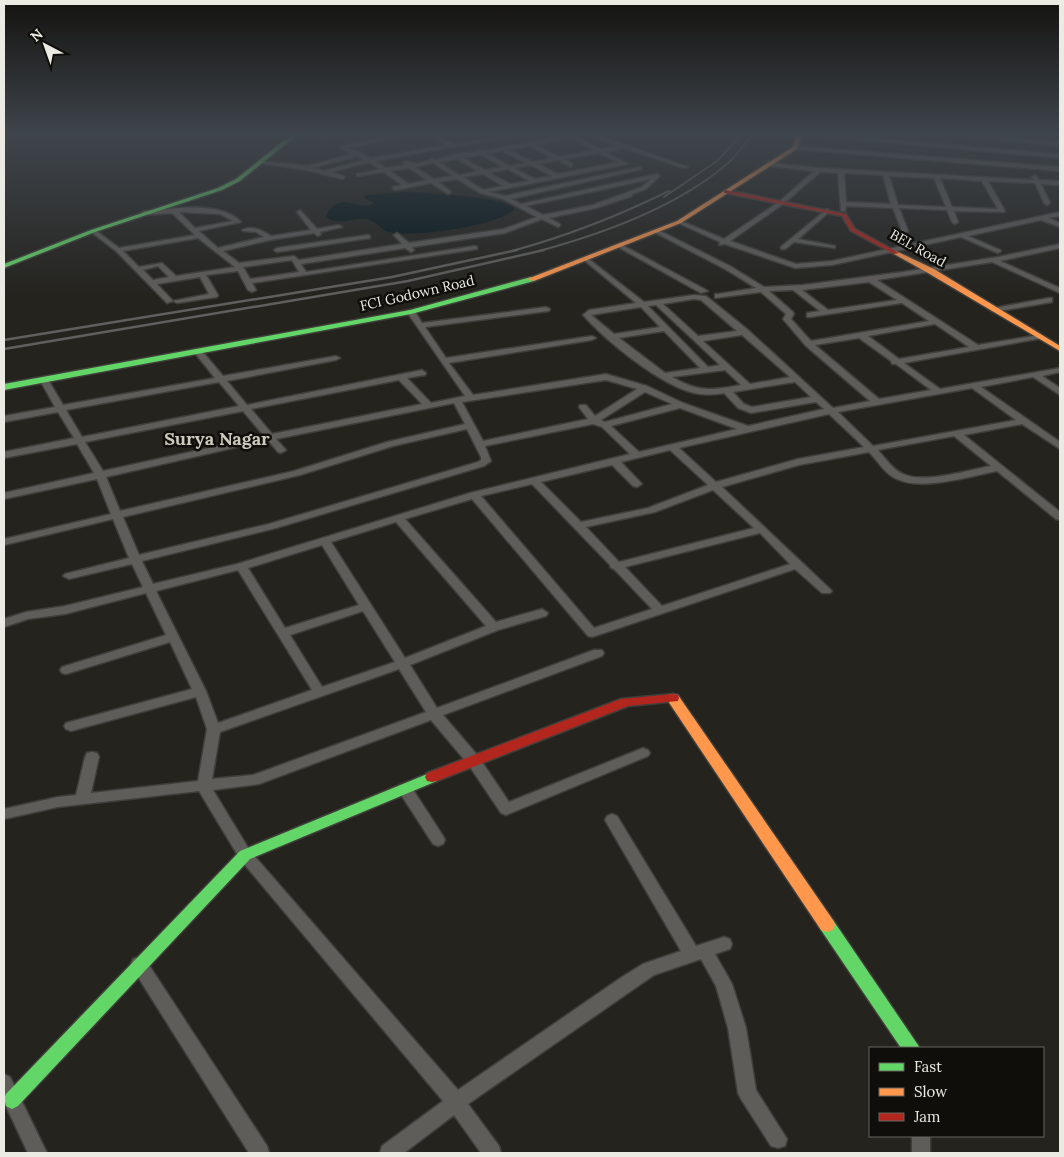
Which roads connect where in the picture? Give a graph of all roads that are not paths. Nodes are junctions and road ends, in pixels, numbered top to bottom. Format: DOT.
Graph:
graph roads {
  1 [pos="212,189"];
  2 [pos="220,189"];
  3 [pos="444,189"];
  4 [pos="477,189"];
  5 [pos="495,189"];
  6 [pos="547,189"];
  7 [pos="598,189"];
  8 [pos="641,189"];
  9 [pos="731,189"];
  10 [pos="797,189"];
  11 [pos="842,189"];
  12 [pos="890,189"];
  13 [pos="942,189"];
  14 [pos="990,189"];
  15 [pos="1040,189"];
  16 [pos="448,192"];
  17 [pos="482,192"];
  18 [pos="726,192"];
  19 [pos="630,195"];
  20 [pos="505,198"];
  21 [pos="781,203"];
  22 [pos="1047,203"];
  23 [pos="520,206"];
  24 [pos="895,206"];
  25 [pos="843,209"];
  26 [pos="950,209"];
  27 [pos="175,212"];
  28 [pos="300,212"];
  29 [pos="828,212"];
  30 [pos="144,213"];
  31 [pos="1060,214"];
  32 [pos="539,215"];
  33 [pos="1042,218"];
  34 [pos="679,222"];
  35 [pos="955,222"];
  36 [pos="558,225"];
  37 [pos="1060,225"];
  38 [pos="339,227"];
  39 [pos="245,230"];
  40 [pos="315,230"];
  41 [pos="93,231"];
  42 [pos="656,231"];
  43 [pos="905,231"];
  44 [pos="196,233"];
  45 [pos="397,235"];
  46 [pos="961,235"];
  47 [pos="368,237"];
  48 [pos="270,238"];
  49 [pos="794,240"];
  50 [pos="166,241"];
  51 [pos="726,242"];
  52 [pos="326,244"];
  53 [pos="620,246"];
  54 [pos="717,246"];
  55 [pos="1060,246"];
  56 [pos="407,247"];
  57 [pos="833,247"];
  58 [pos="475,248"];
  59 [pos="783,248"];
  60 [pos="289,249"];
  61 [pos="118,250"];
  62 [pos="218,250"];
  63 [pos="277,250"];
  64 [pos="892,250"];
  65 [pos="1045,250"];
  66 [pos="998,251"];
  67 [pos="124,256"];
  68 [pos="1060,256"];
  69 [pos="419,259"];
  70 [pos="586,259"];
  71 [pos="295,260"];
  72 [pos="994,261"];
  73 [pos="4,262"];
  74 [pos="4,266"];
  75 [pos="239,266"];
  76 [pos="138,269"];
  77 [pos="931,271"];
  78 [pos="202,274"];
  79 [pos="304,274"];
  80 [pos="175,279"];
  81 [pos="870,279"];
  82 [pos="247,282"];
  83 [pos="150,283"];
  84 [pos="764,289"];
  85 [pos="796,289"];
  86 [pos="252,290"];
  87 [pos="1060,291"];
  88 [pos="704,295"];
  89 [pos="718,296"];
  90 [pos="1049,300"];
  91 [pos="902,301"];
  92 [pos="657,302"];
  93 [pos="642,304"];
  94 [pos="546,309"];
  95 [pos="994,310"];
  96 [pos="411,312"];
  97 [pos="827,312"];
  98 [pos="810,314"];
  99 [pos="935,322"];
  100 [pos="422,325"];
  101 [pos="666,328"];
  102 [pos="745,332"];
  103 [pos="861,335"];
  104 [pos="613,337"];
  105 [pos="1037,337"];
  106 [pos="592,338"];
  107 [pos="697,339"];
  108 [pos="808,344"];
  109 [pos="975,347"];
  110 [pos="1060,349"];
  111 [pos="199,353"];
  112 [pos="336,358"];
  113 [pos="444,361"];
  114 [pos="896,362"];
  115 [pos="726,367"];
  116 [pos="706,370"];
  117 [pos="1060,370"];
  118 [pos="422,373"];
  119 [pos="1035,375"];
  120 [pos="665,376"];
  121 [pos="401,377"];
  122 [pos="220,379"];
  123 [pos="796,379"];
  124 [pos="44,380"];
  125 [pos="974,386"];
  126 [pos="4,387"];
  127 [pos="748,387"];
  128 [pos="644,388"];
  129 [pos="727,391"];
  130 [pos="939,392"];
  131 [pos="1060,392"];
  132 [pos="470,398"];
  133 [pos="457,400"];
  134 [pos="817,400"];
  135 [pos="878,403"];
  136 [pos="428,405"];
  137 [pos="680,405"];
  138 [pos="583,407"];
  139 [pos="246,408"];
  140 [pos="60,409"];
  141 [pos="828,410"];
  142 [pos="4,419"];
  143 [pos="594,421"];
  144 [pos="1023,421"];
  145 [pos="471,424"];
  146 [pos="605,425"];
  147 [pos="747,429"];
  148 [pos="956,433"];
  149 [pos="271,437"];
  150 [pos="80,440"];
  151 [pos="479,445"];
  152 [pos="1060,446"];
  153 [pos="673,448"];
  154 [pos="870,448"];
  155 [pos="281,450"];
  156 [pos="4,455"];
  157 [pos="637,456"];
  158 [pos="615,462"];
  159 [pos="998,468"];
  160 [pos="100,475"];
  161 [pos="534,480"];
  162 [pos="637,484"];
  163 [pos="714,486"];
  164 [pos="474,495"];
  165 [pos="4,496"];
  166 [pos="117,516"];
  167 [pos="1060,517"];
  168 [pos="399,519"];
  169 [pos="578,526"];
  170 [pos="762,529"];
  171 [pos="325,541"];
  172 [pos="4,542"];
  173 [pos="135,559"];
  174 [pos="797,565"];
  175 [pos="241,566"];
  176 [pos="615,566"];
  177 [pos="69,576"];
  178 [pos="151,589"];
  179 [pos="826,590"];
  180 [pos="367,606"];
  181 [pos="660,610"];
  182 [pos="542,613"];
  183 [pos="4,623"];
  184 [pos="494,627"];
  185 [pos="283,633"];
  186 [pos="173,637"];
  187 [pos="598,653"];
  188 [pos="404,663"];
  189 [pos="66,670"];
  190 [pos="200,691"];
  191 [pos="319,692"];
  192 [pos="434,714"];
  193 [pos="71,726"];
  194 [pos="214,729"];
  195 [pos="642,753"];
  196 [pos="92,756"];
  197 [pos="473,760"];
  198 [pos="204,787"];
  199 [pos="405,789"];
  200 [pos="82,800"];
  201 [pos="4,814"];
  202 [pos="612,820"];
  203 [pos="438,840"];
  204 [pos="245,855"];
  205 [pos="724,944"];
  206 [pos="698,953"];
  207 [pos="139,964"];
  208 [pos="910,1047"];
  209 [pos="4,1083"];
  210 [pos="12,1100"];
  211 [pos="456,1102"];
  212 [pos="921,1137"];
  213 [pos="778,1139"];
  214 [pos="38,1153"];
  215 [pos="260,1153"];
  216 [pos="389,1153"];
  217 [pos="492,1153"];
  218 [pos="921,1153"];
  1 -- 73 [label="street"];
  2 -- 30 [label="street"];
  3 -- 16 [label="street"];
  4 -- 17 [label="street"];
  5 -- 17 [label="street"];
  6 -- 20 [label="street"];
  7 -- 23 [label="street"];
  8 -- 32 [label="street"];
  9 -- 18 [label="street, FCI Godown Road"];
  10 -- 21 [label="street"];
  11 -- 25 [label="street"];
  12 -- 24 [label="street"];
  13 -- 26 [label="street"];
  14 -- 26 [label="street"];
  15 -- 22 [label="street"];
  17 -- 20 [label="street"];
  18 -- 21 [label="street"];
  18 -- 34 [label="street, FCI Godown Road"];
  19 -- 32 [label="street"];
  20 -- 23 [label="street"];
  21 -- 29 [label="street"];
  21 -- 51 [label="street"];
  23 -- 32 [label="street"];
  24 -- 25 [label="street"];
  24 -- 26 [label="street"];
  24 -- 43 [label="street"];
  25 -- 29 [label="street"];
  25 -- 64 [label="street, BEL Road"];
  26 -- 35 [label="street"];
  27 -- 30 [label="street"];
  27 -- 44 [label="street"];
  27 -- 44 [label="street"];
  28 -- 40 [label="street"];
  29 -- 49 [label="street"];
  30 -- 41 [label="street"];
  31 -- 33 [label="street"];
  32 -- 36 [label="street"];
  32 -- 56 [label="street"];
  33 -- 37 [label="street"];
  33 -- 46 [label="street"];
  34 -- 42 [label="street, FCI Godown Road"];
  34 -- 51 [label="street"];
  38 -- 40 [label="street"];
  39 -- 48 [label="street"];
  40 -- 48 [label="street"];
  40 -- 52 [label="street"];
  41 -- 61 [label="street"];
  41 -- 74 [label="street"];
  42 -- 53 [label="street, FCI Godown Road"];
  42 -- 84 [label="street"];
  44 -- 50 [label="street"];
  44 -- 62 [label="street"];
  45 -- 56 [label="street"];
  46 -- 64 [label="street"];
  46 -- 66 [label="street"];
  47 -- 52 [label="street"];
  48 -- 62 [label="street"];
  49 -- 57 [label="street"];
  49 -- 59 [label="street"];
  50 -- 61 [label="street"];
  50 -- 67 [label="street"];
  51 -- 54 [label="street"];
  51 -- 64 [label="street"];
  52 -- 60 [label="street"];
  53 -- 70 [label="street, FCI Godown Road"];
  53 -- 88 [label="street"];
  55 -- 65 [label="street"];
  56 -- 69 [label="street"];
  56 -- 71 [label="street"];
  58 -- 69 [label="street"];
  60 -- 63 [label="street"];
  60 -- 71 [label="street"];
  61 -- 67 [label="street"];
  62 -- 75 [label="street"];
  64 -- 77 [label="street, BEL Road"];
  65 -- 68 [label="street"];
  65 -- 72 [label="street"];
  67 -- 76 [label="street"];
  69 -- 79 [label="street"];
  70 -- 93 [label="street"];
  70 -- 96 [label="street, FCI Godown Road"];
  71 -- 75 [label="street"];
  71 -- 79 [label="street"];
  72 -- 77 [label="street"];
  72 -- 87 [label="street"];
  75 -- 78 [label="street"];
  75 -- 82 [label="street"];
  76 -- 80 [label="street"];
  76 -- 83 [label="street"];
  77 -- 81 [label="street"];
  77 -- 95 [label="street, BEL Road"];
  78 -- 80 [label="street"];
  78 -- 83 [label="street"];
  79 -- 82 [label="street"];
  80 -- 83 [label="street"];
  81 -- 85 [label="street"];
  81 -- 91 [label="street"];
  82 -- 86 [label="street"];
  84 -- 85 [label="street"];
  84 -- 89 [label="street"];
  84 -- 108 [label="street"];
  85 -- 97 [label="street"];
  88 -- 92 [label="street"];
  88 -- 102 [label="street"];
  90 -- 95 [label="street"];
  91 -- 97 [label="street"];
  91 -- 99 [label="street"];
  92 -- 93 [label="street"];
  92 -- 107 [label="street"];
  93 -- 101 [label="street"];
  93 -- 104 [label="street"];
  94 -- 100 [label="street"];
  95 -- 105 [label="street, BEL Road"];
  96 -- 100 [label="street"];
  96 -- 111 [label="street, FCI Godown Road"];
  97 -- 98 [label="street"];
  99 -- 103 [label="street"];
  99 -- 109 [label="street"];
  100 -- 113 [label="street"];
  101 -- 104 [label="street"];
  101 -- 116 [label="street"];
  102 -- 107 [label="street"];
  102 -- 123 [label="street"];
  103 -- 108 [label="street"];
  103 -- 114 [label="street"];
  104 -- 120 [label="street"];
  105 -- 109 [label="street"];
  105 -- 110 [label="street, BEL Road"];
  106 -- 113 [label="street"];
  107 -- 115 [label="street"];
  108 -- 135 [label="street"];
  109 -- 114 [label="street"];
  111 -- 122 [label="street"];
  111 -- 124 [label="street, FCI Godown Road"];
  112 -- 122 [label="street"];
  113 -- 132 [label="street"];
  114 -- 130 [label="street"];
  115 -- 116 [label="street"];
  115 -- 127 [label="street"];
  116 -- 120 [label="street"];
  117 -- 119 [label="street"];
  118 -- 121 [label="street"];
  119 -- 125 [label="street"];
  119 -- 131 [label="street"];
  120 -- 129 [label="street"];
  121 -- 136 [label="street"];
  121 -- 139 [label="street"];
  122 -- 139 [label="street"];
  122 -- 140 [label="street"];
  123 -- 127 [label="street"];
  123 -- 134 [label="street"];
  124 -- 126 [label="street, FCI Godown Road"];
  124 -- 140 [label="street"];
  125 -- 130 [label="street"];
  125 -- 144 [label="street"];
  127 -- 129 [label="street"];
  128 -- 132 [label="street"];
  128 -- 137 [label="street"];
  128 -- 143 [label="street"];
  129 -- 134 [label="street"];
  130 -- 135 [label="street"];
  132 -- 133 [label="street"];
  133 -- 136 [label="street"];
  133 -- 145 [label="street"];
  134 -- 141 [label="street"];
  135 -- 141 [label="street"];
  136 -- 149 [label="street"];
  137 -- 146 [label="street"];
  137 -- 147 [label="street"];
  138 -- 143 [label="street"];
  139 -- 149 [label="street"];
  139 -- 150 [label="street"];
  140 -- 142 [label="street"];
  140 -- 150 [label="street"];
  141 -- 147 [label="street"];
  141 -- 154 [label="street"];
  143 -- 146 [label="street"];
  143 -- 151 [label="street"];
  144 -- 148 [label="street"];
  144 -- 152 [label="street"];
  145 -- 151 [label="street"];
  145 -- 166 [label="street"];
  146 -- 157 [label="street"];
  147 -- 153 [label="street"];
  148 -- 154 [label="street"];
  148 -- 159 [label="street"];
  149 -- 155 [label="street"];
  149 -- 160 [label="street"];
  150 -- 156 [label="street"];
  150 -- 160 [label="street"];
  151 -- 173 [label="street"];
  153 -- 157 [label="street"];
  153 -- 163 [label="street"];
  154 -- 159 [label="street"];
  154 -- 163 [label="street"];
  157 -- 158 [label="street"];
  158 -- 161 [label="street"];
  158 -- 162 [label="street"];
  159 -- 167 [label="street"];
  160 -- 165 [label="street"];
  160 -- 166 [label="street"];
  161 -- 164 [label="street"];
  161 -- 169 [label="street"];
  163 -- 169 [label="street"];
  163 -- 170 [label="street"];
  164 -- 168 [label="street"];
  164 -- 181 [label="street"];
  166 -- 172 [label="street"];
  166 -- 173 [label="street"];
  168 -- 171 [label="street"];
  168 -- 184 [label="street"];
  169 -- 176 [label="street"];
  170 -- 174 [label="street"];
  170 -- 176 [label="street"];
  171 -- 175 [label="street"];
  171 -- 180 [label="street"];
  173 -- 177 [label="street"];
  173 -- 178 [label="street"];
  174 -- 179 [label="street"];
  174 -- 181 [label="street"];
  175 -- 178 [label="street"];
  175 -- 185 [label="street"];
  176 -- 181 [label="street"];
  178 -- 183 [label="street"];
  178 -- 186 [label="street"];
  180 -- 185 [label="street"];
  180 -- 188 [label="street"];
  182 -- 184 [label="street"];
  184 -- 188 [label="street"];
  185 -- 191 [label="street"];
  186 -- 189 [label="street"];
  186 -- 190 [label="street"];
  187 -- 192 [label="street"];
  188 -- 191 [label="street"];
  188 -- 192 [label="street"];
  190 -- 193 [label="street"];
  190 -- 194 [label="street"];
  191 -- 194 [label="street"];
  192 -- 197 [label="street"];
  192 -- 198 [label="street"];
  194 -- 198 [label="street"];
  195 -- 197 [label="street"];
  196 -- 200 [label="street"];
  197 -- 199 [label="street"];
  197 -- 208 [label="street"];
  198 -- 200 [label="street"];
  198 -- 204 [label="street"];
  199 -- 203 [label="street"];
  199 -- 204 [label="street"];
  200 -- 201 [label="street"];
  202 -- 206 [label="street"];
  204 -- 207 [label="street"];
  204 -- 211 [label="street"];
  205 -- 206 [label="street"];
  206 -- 211 [label="street"];
  206 -- 213 [label="street"];
  207 -- 210 [label="street"];
  207 -- 215 [label="street"];
  209 -- 210 [label="street"];
  210 -- 214 [label="street"];
  211 -- 216 [label="street"];
  211 -- 217 [label="street"];
  212 -- 218 [label="street"];
}
